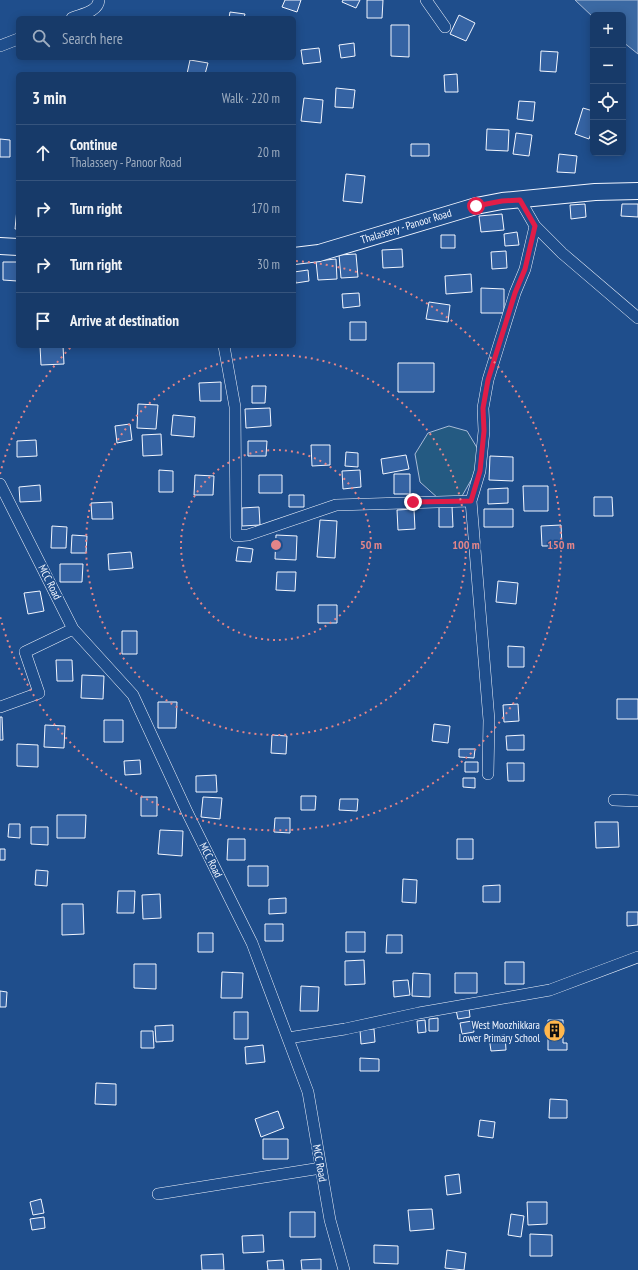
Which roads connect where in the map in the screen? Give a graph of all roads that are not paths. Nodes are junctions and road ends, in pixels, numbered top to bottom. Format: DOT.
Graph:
graph roads {
  1 [pos="99,0"];
  2 [pos="426,0"];
  3 [pos="77,16"];
  4 [pos="445,27"];
  5 [pos="16,40"];
  6 [pos="0,46"];
  7 [pos="638,190"];
  8 [pos="520,200"];
  9 [pos="535,226"];
  10 [pos="0,246"];
  11 [pos="16,247"];
  12 [pos="296,256"];
  13 [pos="638,318"];
  14 [pos="224,348"];
  15 [pos="0,484"];
  16 [pos="471,501"];
  17 [pos="73,629"];
  18 [pos="0,707"];
  19 [pos="488,774"];
  20 [pos="614,800"];
  21 [pos="638,801"];
  22 [pos="638,957"];
  23 [pos="288,1038"];
  24 [pos="321,1168"];
  25 [pos="158,1194"];
  26 [pos="344,1270"];
  1 -- 3 [label="street"];
  2 -- 4 [label="street"];
  5 -- 6 [label="street"];
  7 -- 8 [label="main road, Thalassery - Panoor Road"];
  8 -- 9 [label="street"];
  8 -- 12 [label="main road, Thalassery - Panoor Road"];
  9 -- 13 [label="street"];
  9 -- 16 [label="street"];
  10 -- 11 [label="main road"];
  14 -- 16 [label="street"];
  15 -- 17 [label="street, MCC Road"];
  16 -- 19 [label="street"];
  17 -- 18 [label="street"];
  17 -- 23 [label="street, MCC Road"];
  20 -- 21 [label="street"];
  22 -- 23 [label="street"];
  23 -- 24 [label="street, MCC Road"];
  24 -- 25 [label="street"];
  24 -- 26 [label="street, MCC Road"];
}
